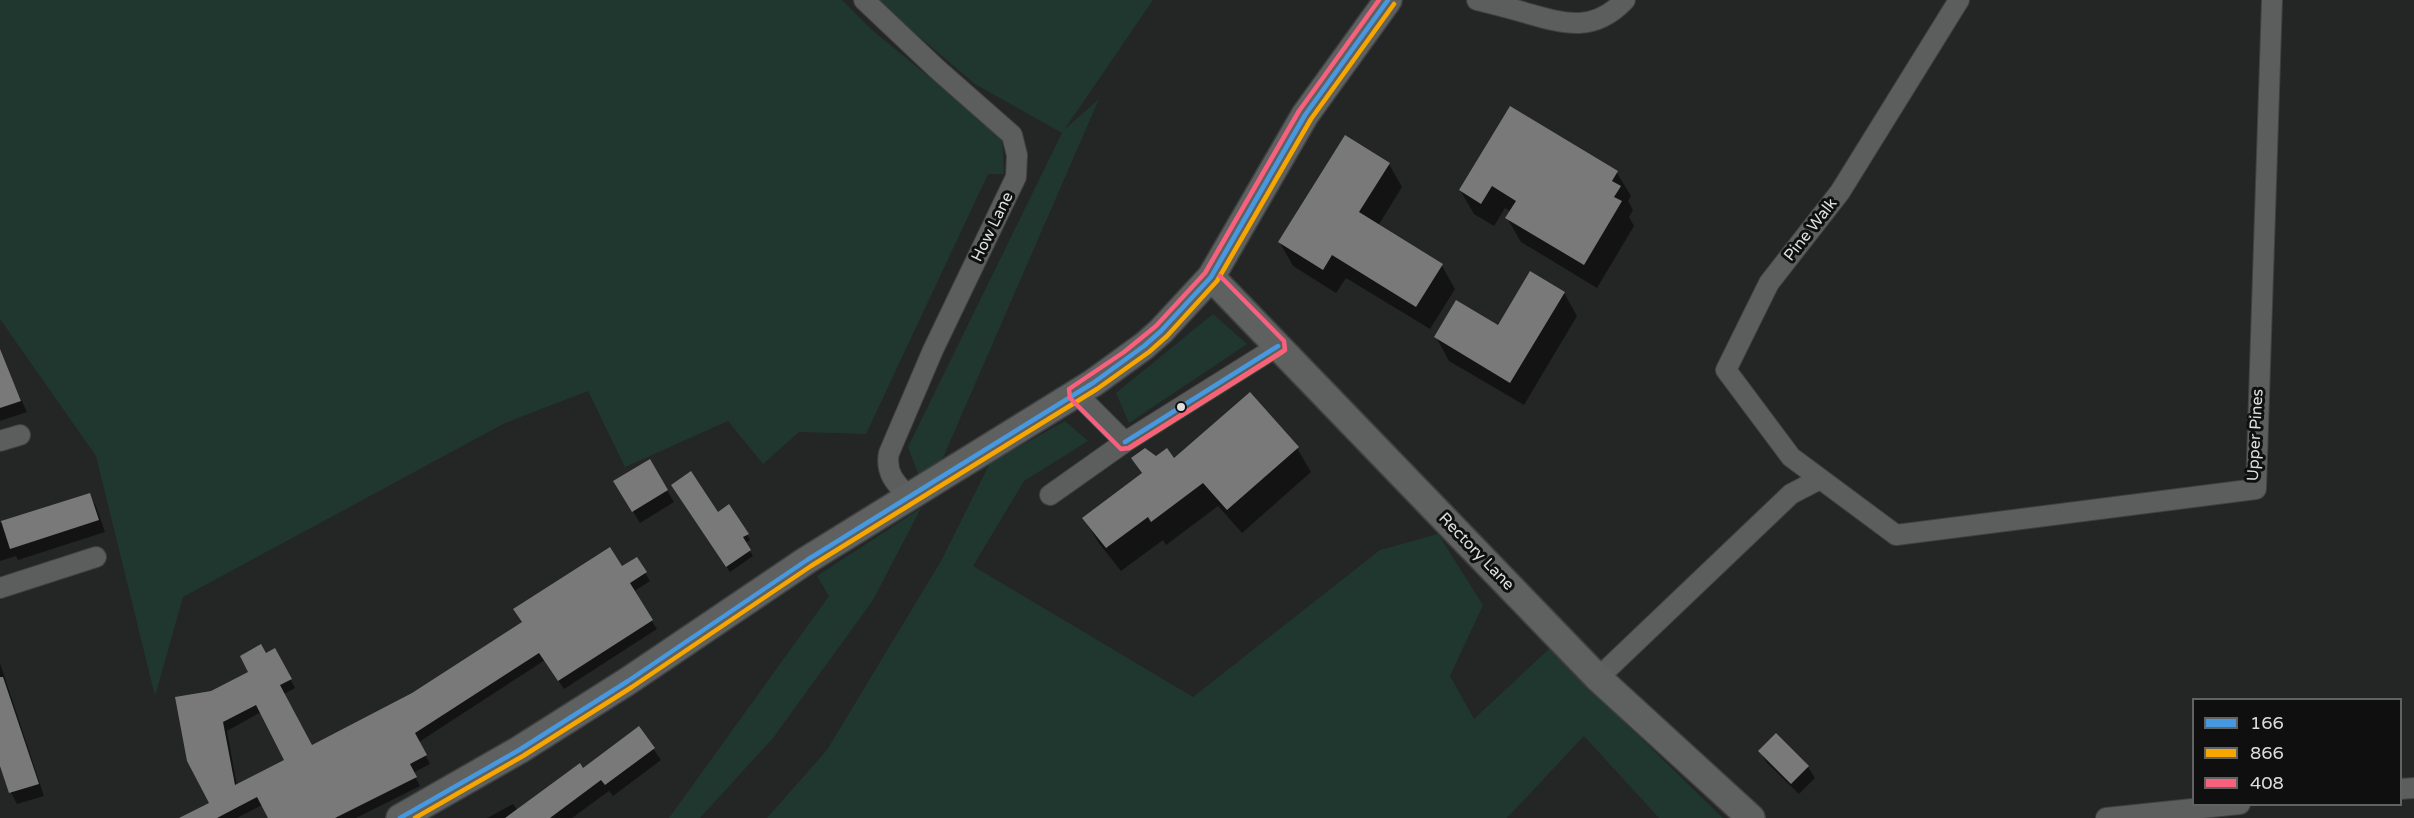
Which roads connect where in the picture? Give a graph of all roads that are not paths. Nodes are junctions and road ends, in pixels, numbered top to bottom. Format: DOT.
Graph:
graph roads {
  1 [pos="864,0"];
  2 [pos="1388,0"];
  3 [pos="1477,0"];
  4 [pos="1625,0"];
  5 [pos="1959,0"];
  6 [pos="2272,0"];
  7 [pos="1211,277"];
  8 [pos="1278,346"];
  9 [pos="1076,393"];
  10 [pos="20,435"];
  11 [pos="0,441"];
  12 [pos="1125,442"];
  13 [pos="1791,457"];
  14 [pos="1820,479"];
  15 [pos="1791,494"];
  16 [pos="1050,495"];
  17 [pos="908,496"];
  18 [pos="96,557"];
  19 [pos="0,588"];
  20 [pos="1598,678"];
  21 [pos="2221,806"];
  22 [pos="400,818"];
  23 [pos="1751,818"];
  24 [pos="2106,818"];
  1 -- 17 [label="street, How Lane"];
  2 -- 7 [label="main road"];
  3 -- 4 [label="street"];
  5 -- 13 [label="street, Pine Walk"];
  6 -- 14 [label="street, Upper Pines"];
  7 -- 8 [label="main road, Rectory Lane"];
  7 -- 9 [label="main road"];
  8 -- 12 [label="street"];
  8 -- 20 [label="main road, Rectory Lane"];
  9 -- 12 [label="street"];
  9 -- 17 [label="main road"];
  10 -- 11 [label="street"];
  12 -- 16 [label="street"];
  13 -- 14 [label="street, Pine Walk"];
  13 -- 15 [label="street"];
  14 -- 15 [label="street"];
  15 -- 20 [label="street"];
  17 -- 22 [label="main road"];
  18 -- 19 [label="street"];
  20 -- 23 [label="main road, Rectory Lane"];
  21 -- 24 [label="street"];
}
